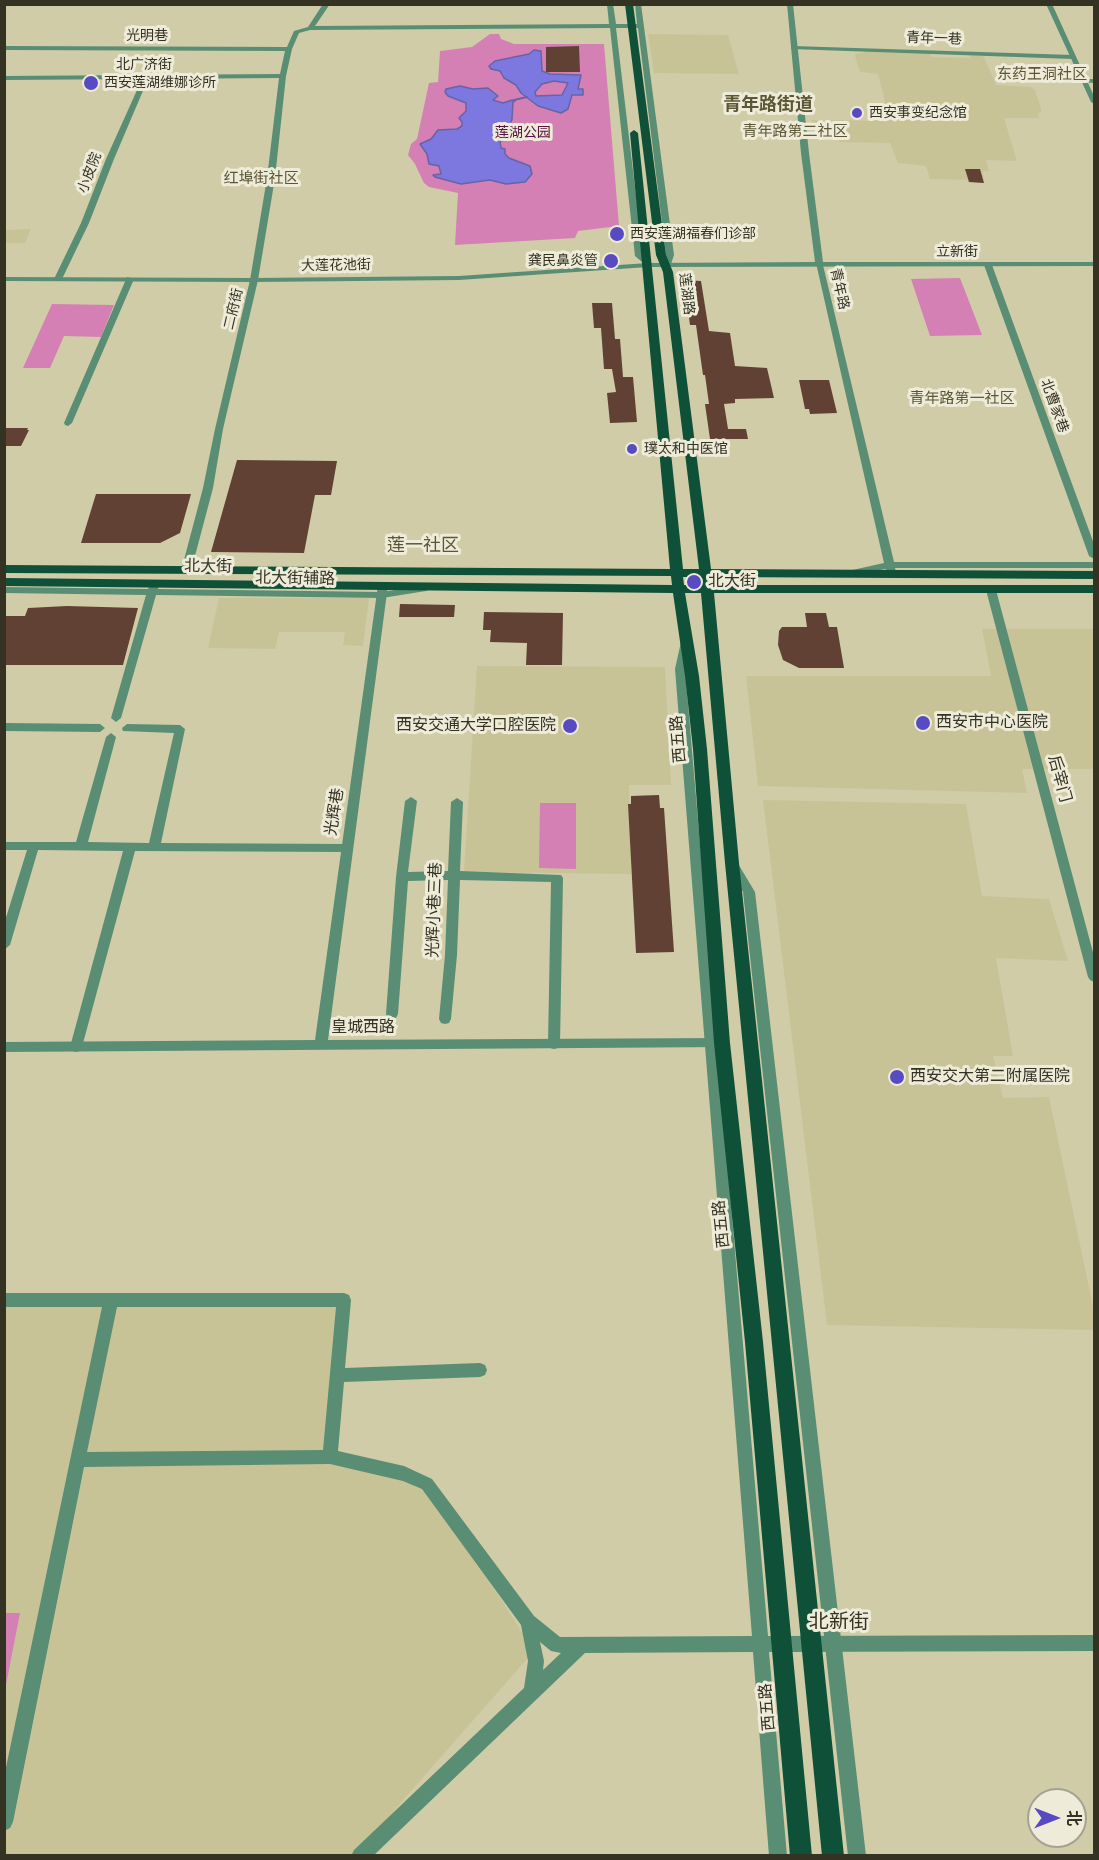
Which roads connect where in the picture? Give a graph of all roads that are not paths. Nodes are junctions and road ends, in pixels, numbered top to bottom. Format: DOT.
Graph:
graph roads {
  1 [pos="327,4"];
  2 [pos="610,4"];
  3 [pos="620,4"];
  4 [pos="629,4"];
  5 [pos="638,4"];
  6 [pos="790,4"];
  7 [pos="1049,4"];
  8 [pos="627,26"];
  9 [pos="310,28"];
  10 [pos="4,48"];
  11 [pos="289,48"];
  12 [pos="793,48"];
  13 [pos="1073,57"];
  14 [pos="283,76"];
  15 [pos="146,77"];
  16 [pos="5,79"];
  17 [pos="1084,81"];
  18 [pos="1095,81"];
  19 [pos="1095,102"];
  20 [pos="1095,264"];
  21 [pos="648,265"];
  22 [pos="667,265"];
  23 [pos="819,265"];
  24 [pos="988,265"];
  25 [pos="4,279"];
  26 [pos="58,279"];
  27 [pos="130,279"];
  28 [pos="254,280"];
  29 [pos="68,423"];
  30 [pos="1095,556"];
  31 [pos="1095,565"];
  32 [pos="4,567"];
  33 [pos="186,569"];
  34 [pos="891,570"];
  35 [pos="1095,575"];
  36 [pos="679,581"];
  37 [pos="706,581"];
  38 [pos="4,582"];
  39 [pos="153,587"];
  40 [pos="1095,589"];
  41 [pos="4,590"];
  42 [pos="382,590"];
  43 [pos="991,590"];
  44 [pos="116,718"];
  45 [pos="4,727"];
  46 [pos="100,728"];
  47 [pos="127,728"];
  48 [pos="111,737"];
  49 [pos="411,801"];
  50 [pos="457,802"];
  51 [pos="4,846"];
  52 [pos="34,846"];
  53 [pos="81,846"];
  54 [pos="130,847"];
  55 [pos="154,847"];
  56 [pos="347,848"];
  57 [pos="732,863"];
  58 [pos="453,875"];
  59 [pos="402,877"];
  60 [pos="4,945"];
  61 [pos="1095,977"];
  62 [pos="392,1014"];
  63 [pos="445,1019"];
  64 [pos="717,1043"];
  65 [pos="321,1044"];
  66 [pos="554,1044"];
  67 [pos="4,1047"];
  68 [pos="76,1047"];
  69 [pos="111,1299"];
  70 [pos="4,1300"];
  71 [pos="480,1370"];
  72 [pos="337,1375"];
  73 [pos="330,1457"];
  74 [pos="78,1460"];
  75 [pos="528,1622"];
  76 [pos="583,1644"];
  77 [pos="761,1644"];
  78 [pos="781,1644"];
  79 [pos="811,1644"];
  80 [pos="834,1644"];
  81 [pos="1095,1644"];
  82 [pos="532,1693"];
  83 [pos="4,1822"];
  84 [pos="360,1856"];
  85 [pos="778,1856"];
  86 [pos="801,1856"];
  87 [pos="833,1856"];
  88 [pos="857,1856"];
  1 -- 9 [label="street"];
  2 -- 8 [label="street"];
  3 -- 8 [label="main road, 莲湖路"];
  4 -- 8 [label="main road, 莲湖路"];
  5 -- 8 [label="street"];
  6 -- 12 [label="street, 青年路"];
  7 -- 13 [label="street"];
  8 -- 9 [label="street"];
  8 -- 21 [label="main road, 莲湖路"];
  8 -- 22 [label="main road, 莲湖路"];
  9 -- 11 [label="street"];
  10 -- 11 [label="street, 光明巷"];
  11 -- 14 [label="street, 二府街"];
  12 -- 13 [label="street, 青年一巷"];
  12 -- 23 [label="street, 青年路"];
  13 -- 17 [label="street"];
  14 -- 15 [label="street, 北广济街"];
  14 -- 28 [label="street, 二府街"];
  15 -- 16 [label="street, 北广济街"];
  15 -- 26 [label="street, 小皮院"];
  17 -- 18 [label="street"];
  17 -- 19 [label="street"];
  20 -- 24 [label="street, 立新街"];
  21 -- 22 [label="street, 大莲花池街"];
  21 -- 28 [label="street, 大莲花池街"];
  21 -- 36 [label="main road, 莲湖路"];
  22 -- 23 [label="street, 立新街"];
  22 -- 37 [label="main road, 莲湖路"];
  23 -- 24 [label="street, 立新街"];
  23 -- 34 [label="street, 青年路"];
  24 -- 30 [label="street, 北曹家巷"];
  25 -- 26 [label="street, 大莲花池街"];
  26 -- 27 [label="street, 大莲花池街"];
  27 -- 28 [label="street, 大莲花池街"];
  27 -- 29 [label="street"];
  28 -- 33 [label="street, 二府街"];
  31 -- 34 [label="street"];
  32 -- 33 [label="main road, 北大街"];
  33 -- 36 [label="main road, 北大街"];
  34 -- 35 [label="main road, 北大街"];
  34 -- 37 [label="main road, 北大街"];
  36 -- 37 [label="main road, 北大街"];
  36 -- 42 [label="main road, 北大街"];
  36 -- 64 [label="main road, 西五路"];
  37 -- 43 [label="main road, 北大街"];
  37 -- 57 [label="main road"];
  38 -- 39 [label="main road, 北大街"];
  39 -- 41 [label="street"];
  39 -- 42 [label="main road, 北大街"];
  39 -- 44 [label="street"];
  40 -- 43 [label="main road, 北大街"];
  42 -- 56 [label="street, 光辉巷"];
  43 -- 61 [label="street, 后宰门"];
  44 -- 46 [label="street"];
  44 -- 47 [label="street"];
  45 -- 46 [label="street"];
  46 -- 48 [label="street"];
  47 -- 48 [label="street"];
  47 -- 55 [label="street"];
  48 -- 53 [label="street"];
  49 -- 59 [label="street"];
  50 -- 58 [label="street, 光辉小巷三巷"];
  51 -- 52 [label="street"];
  52 -- 53 [label="street"];
  52 -- 60 [label="street"];
  53 -- 54 [label="street"];
  54 -- 55 [label="street"];
  54 -- 68 [label="street"];
  55 -- 56 [label="street"];
  56 -- 65 [label="street, 光辉巷"];
  57 -- 79 [label="main road"];
  57 -- 80 [label="street"];
  58 -- 59 [label="street"];
  58 -- 63 [label="street, 光辉小巷三巷"];
  58 -- 66 [label="street"];
  59 -- 62 [label="street"];
  64 -- 66 [label="street, 皇城西路"];
  64 -- 77 [label="street"];
  64 -- 78 [label="main road, 西五路"];
  65 -- 66 [label="street, 皇城西路"];
  65 -- 68 [label="street, 皇城西路"];
  67 -- 68 [label="street, 皇城西路"];
  69 -- 70 [label="street"];
  69 -- 72 [label="street"];
  69 -- 74 [label="street"];
  71 -- 72 [label="street"];
  72 -- 73 [label="street"];
  73 -- 74 [label="street"];
  73 -- 75 [label="street"];
  74 -- 83 [label="street"];
  75 -- 76 [label="street, 北新街"];
  75 -- 82 [label="street"];
  76 -- 77 [label="street, 北新街"];
  76 -- 82 [label="street"];
  77 -- 78 [label="street, 北新街"];
  77 -- 85 [label="street"];
  78 -- 79 [label="street, 北新街"];
  78 -- 86 [label="main road, 西五路"];
  79 -- 80 [label="street, 北新街"];
  79 -- 87 [label="main road"];
  80 -- 81 [label="street, 北新街"];
  80 -- 88 [label="street"];
  82 -- 84 [label="street"];
}
